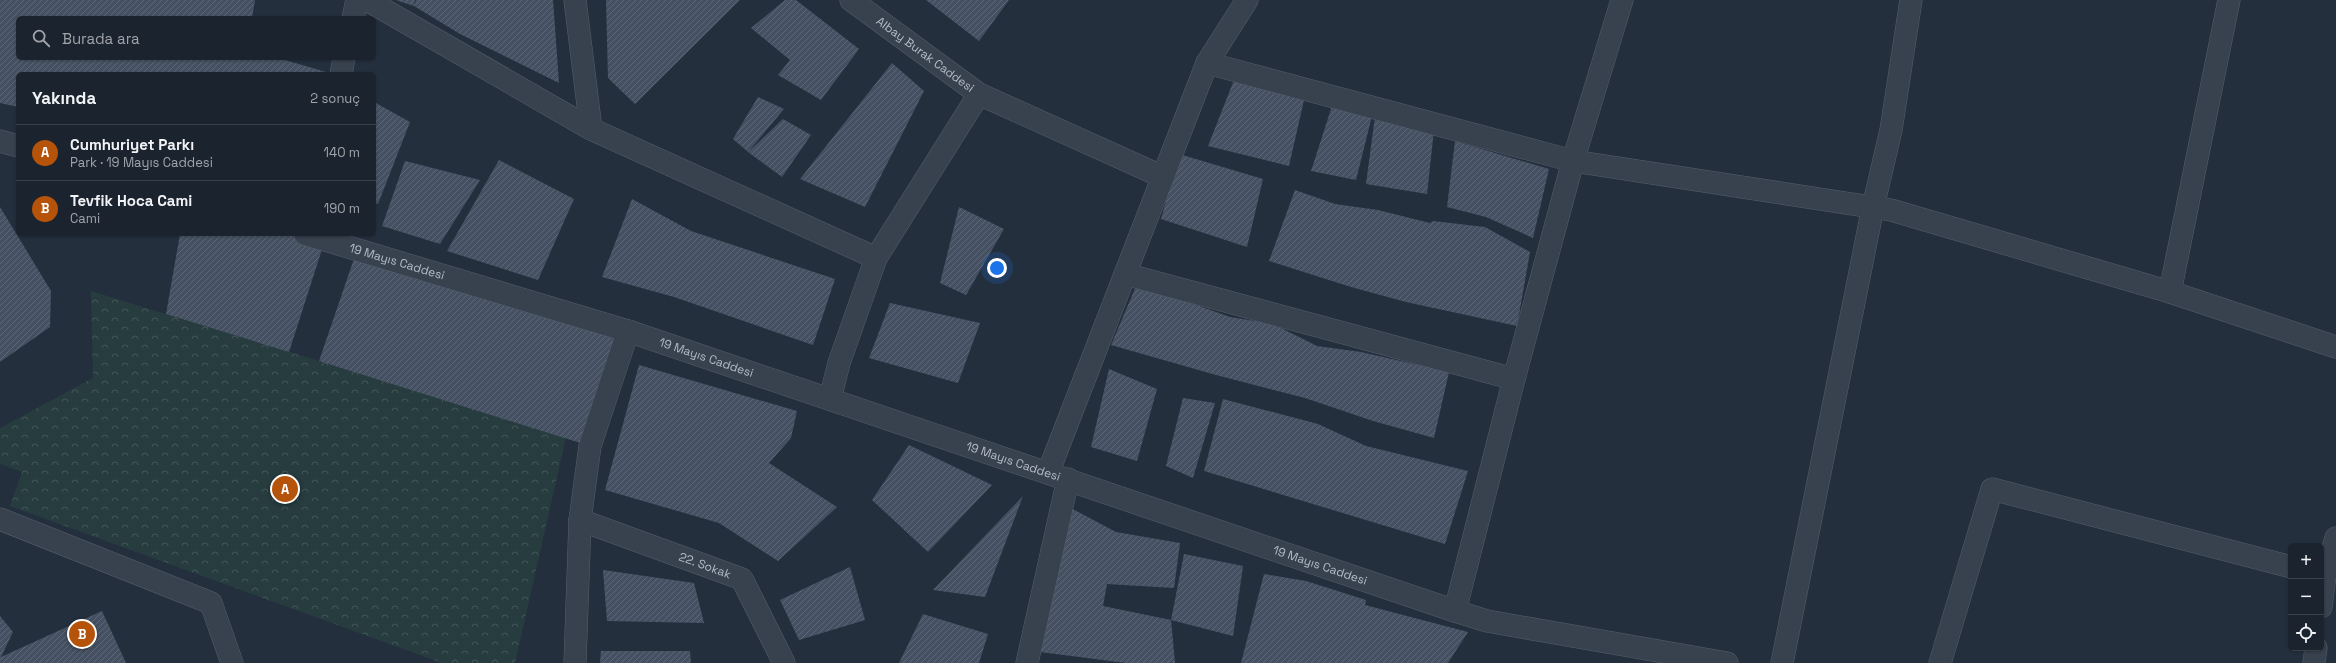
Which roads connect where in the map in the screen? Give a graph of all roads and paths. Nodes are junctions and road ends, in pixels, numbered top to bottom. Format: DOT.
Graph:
graph roads {
  1 [pos="357,0"];
  2 [pos="367,0"];
  3 [pos="575,0"];
  4 [pos="851,0"];
  5 [pos="1247,0"];
  6 [pos="1622,0"];
  7 [pos="1911,0"];
  8 [pos="2230,0"];
  9 [pos="353,16"];
  10 [pos="344,60"];
  11 [pos="1207,63"];
  12 [pos="341,72"];
  13 [pos="979,94"];
  14 [pos="591,129"];
  15 [pos="0,140"];
  16 [pos="16,145"];
  17 [pos="1573,161"];
  18 [pos="1163,177"];
  19 [pos="1873,207"];
  20 [pos="313,236"];
  21 [pos="876,258"];
  22 [pos="1125,274"];
  23 [pos="2170,292"];
  24 [pos="628,331"];
  25 [pos="2336,347"];
  26 [pos="1514,379"];
  27 [pos="830,399"];
  28 [pos="1058,476"];
  29 [pos="0,519"];
  30 [pos="580,520"];
  31 [pos="2336,538"];
  32 [pos="2288,566"];
  33 [pos="2324,573"];
  34 [pos="1455,611"];
  35 [pos="2316,651"];
  36 [pos="232,663"];
  37 [pos="575,663"];
  38 [pos="784,663"];
  39 [pos="1027,663"];
  40 [pos="1727,663"];
  41 [pos="1782,663"];
  42 [pos="1940,663"];
  43 [pos="2314,663"];
  1 -- 9 [label="street"];
  2 -- 14 [label="street"];
  3 -- 14 [label="street"];
  4 -- 13 [label="street, Albay Burak Caddesi"];
  5 -- 11 [label="street"];
  6 -- 17 [label="street"];
  7 -- 19 [label="street"];
  8 -- 23 [label="street"];
  10 -- 12 [label="street"];
  11 -- 17 [label="street"];
  11 -- 18 [label="street"];
  13 -- 18 [label="street, Albay Burak Caddesi"];
  13 -- 21 [label="street"];
  14 -- 21 [label="street"];
  15 -- 16 [label="street"];
  17 -- 19 [label="street"];
  17 -- 26 [label="street"];
  18 -- 22 [label="street"];
  19 -- 23 [label="street"];
  19 -- 41 [label="street"];
  20 -- 24 [label="street, 19 Mayıs Caddesi"];
  21 -- 27 [label="street"];
  22 -- 26 [label="street"];
  22 -- 28 [label="street"];
  23 -- 25 [label="street"];
  24 -- 27 [label="street, 19 Mayıs Caddesi"];
  24 -- 30 [label="street"];
  26 -- 34 [label="street"];
  27 -- 28 [label="street, 19 Mayıs Caddesi"];
  28 -- 34 [label="street, 19 Mayıs Caddesi"];
  28 -- 39 [label="street"];
  29 -- 36 [label="street"];
  30 -- 37 [label="street"];
  30 -- 38 [label="street, 22. Sokak"];
  31 -- 33 [label="street"];
  32 -- 42 [label="street"];
  34 -- 40 [label="street, 19 Mayıs Caddesi"];
  35 -- 43 [label="street"];
}
